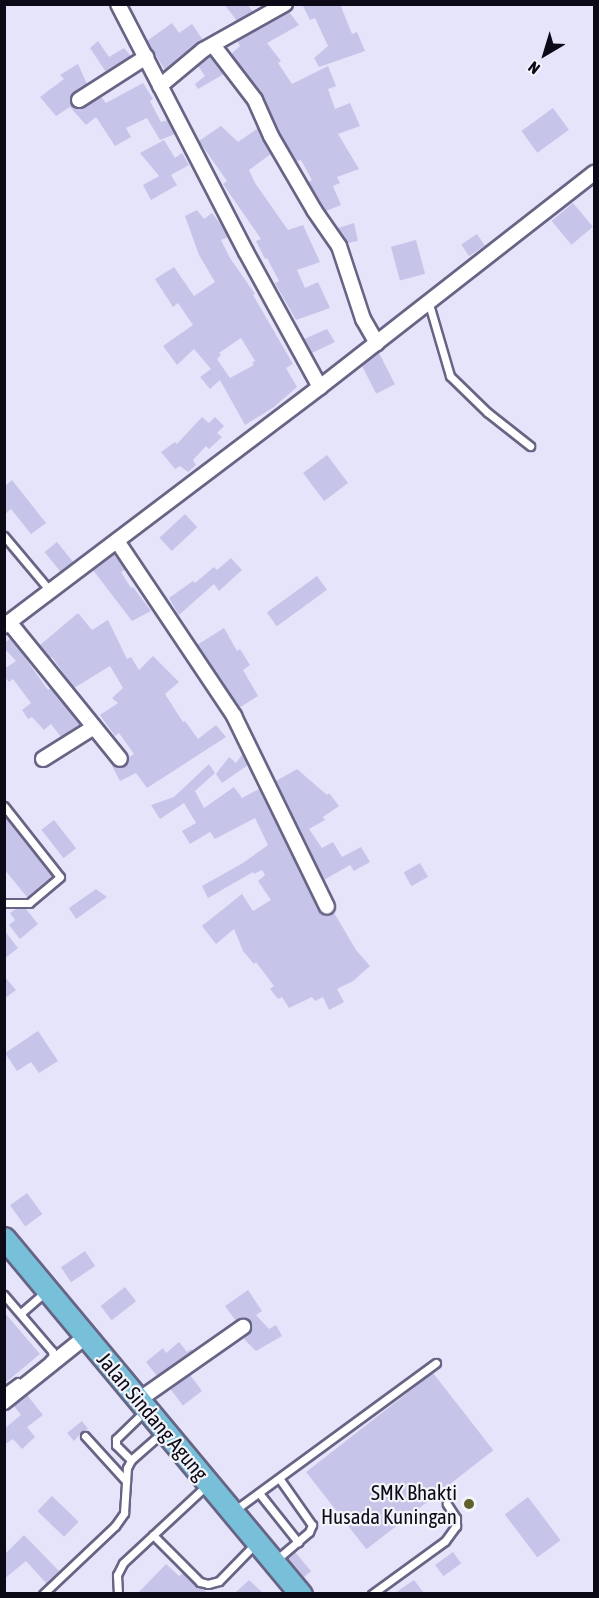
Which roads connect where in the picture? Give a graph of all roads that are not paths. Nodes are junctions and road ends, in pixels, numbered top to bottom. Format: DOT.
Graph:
graph roads {
  1 [pos="118,4"];
  2 [pos="285,4"];
  3 [pos="213,45"];
  4 [pos="146,57"];
  5 [pos="160,86"];
  6 [pos="79,100"];
  7 [pos="594,173"];
  8 [pos="429,304"];
  9 [pos="378,343"];
  10 [pos="320,387"];
  11 [pos="530,446"];
  12 [pos="4,536"];
  13 [pos="117,541"];
  14 [pos="51,592"];
  15 [pos="7,624"];
  16 [pos="94,728"];
  17 [pos="43,759"];
  18 [pos="120,759"];
  19 [pos="4,806"];
  20 [pos="4,903"];
  21 [pos="327,907"];
  22 [pos="4,1238"];
  23 [pos="47,1290"];
  24 [pos="4,1295"];
  25 [pos="21,1313"];
  26 [pos="243,1326"];
  27 [pos="85,1337"];
  28 [pos="436,1363"];
  29 [pos="4,1392"];
  30 [pos="4,1402"];
  31 [pos="144,1404"];
  32 [pos="166,1429"];
  33 [pos="85,1436"];
  34 [pos="131,1460"];
  35 [pos="279,1478"];
  36 [pos="126,1481"];
  37 [pos="209,1483"];
  38 [pos="259,1494"];
  39 [pos="447,1504"];
  40 [pos="233,1511"];
  41 [pos="153,1535"];
  42 [pos="258,1541"];
  43 [pos="298,1542"];
  44 [pos="275,1561"];
  45 [pos="43,1593"];
  46 [pos="118,1593"];
  47 [pos="302,1593"];
  48 [pos="372,1593"];
  1 -- 4 [label="street"];
  2 -- 3 [label="street"];
  3 -- 5 [label="street"];
  3 -- 9 [label="street"];
  4 -- 5 [label="street"];
  4 -- 6 [label="street"];
  5 -- 10 [label="street"];
  7 -- 8 [label="street"];
  8 -- 9 [label="street"];
  8 -- 11 [label="lane"];
  9 -- 10 [label="street"];
  10 -- 13 [label="street"];
  12 -- 14 [label="lane"];
  13 -- 14 [label="street"];
  13 -- 21 [label="street"];
  14 -- 15 [label="street"];
  15 -- 16 [label="street"];
  16 -- 17 [label="street"];
  16 -- 18 [label="street"];
  19 -- 20 [label="lane"];
  22 -- 23 [label="main road, Jalan Sindang Agung"];
  23 -- 25 [label="lane"];
  23 -- 27 [label="main road, Jalan Sindang Agung"];
  24 -- 25 [label="lane"];
  25 -- 29 [label="lane"];
  26 -- 31 [label="street"];
  27 -- 30 [label="street"];
  27 -- 31 [label="main road, Jalan Sindang Agung"];
  28 -- 35 [label="lane"];
  31 -- 32 [label="main road, Jalan Sindang Agung"];
  31 -- 34 [label="lane"];
  32 -- 34 [label="lane"];
  32 -- 37 [label="main road, Jalan Sindang Agung"];
  33 -- 36 [label="lane"];
  34 -- 36 [label="lane"];
  35 -- 38 [label="lane"];
  35 -- 43 [label="lane"];
  36 -- 45 [label="lane"];
  37 -- 40 [label="main road, Jalan Sindang Agung"];
  37 -- 41 [label="lane"];
  38 -- 40 [label="lane"];
  38 -- 43 [label="lane"];
  39 -- 48 [label="lane"];
  40 -- 42 [label="main road, Jalan Sindang Agung"];
  41 -- 42 [label="lane"];
  41 -- 46 [label="lane"];
  42 -- 44 [label="main road, Jalan Sindang Agung"];
  43 -- 44 [label="lane"];
  44 -- 47 [label="main road, Jalan Sindang Agung"];
}
